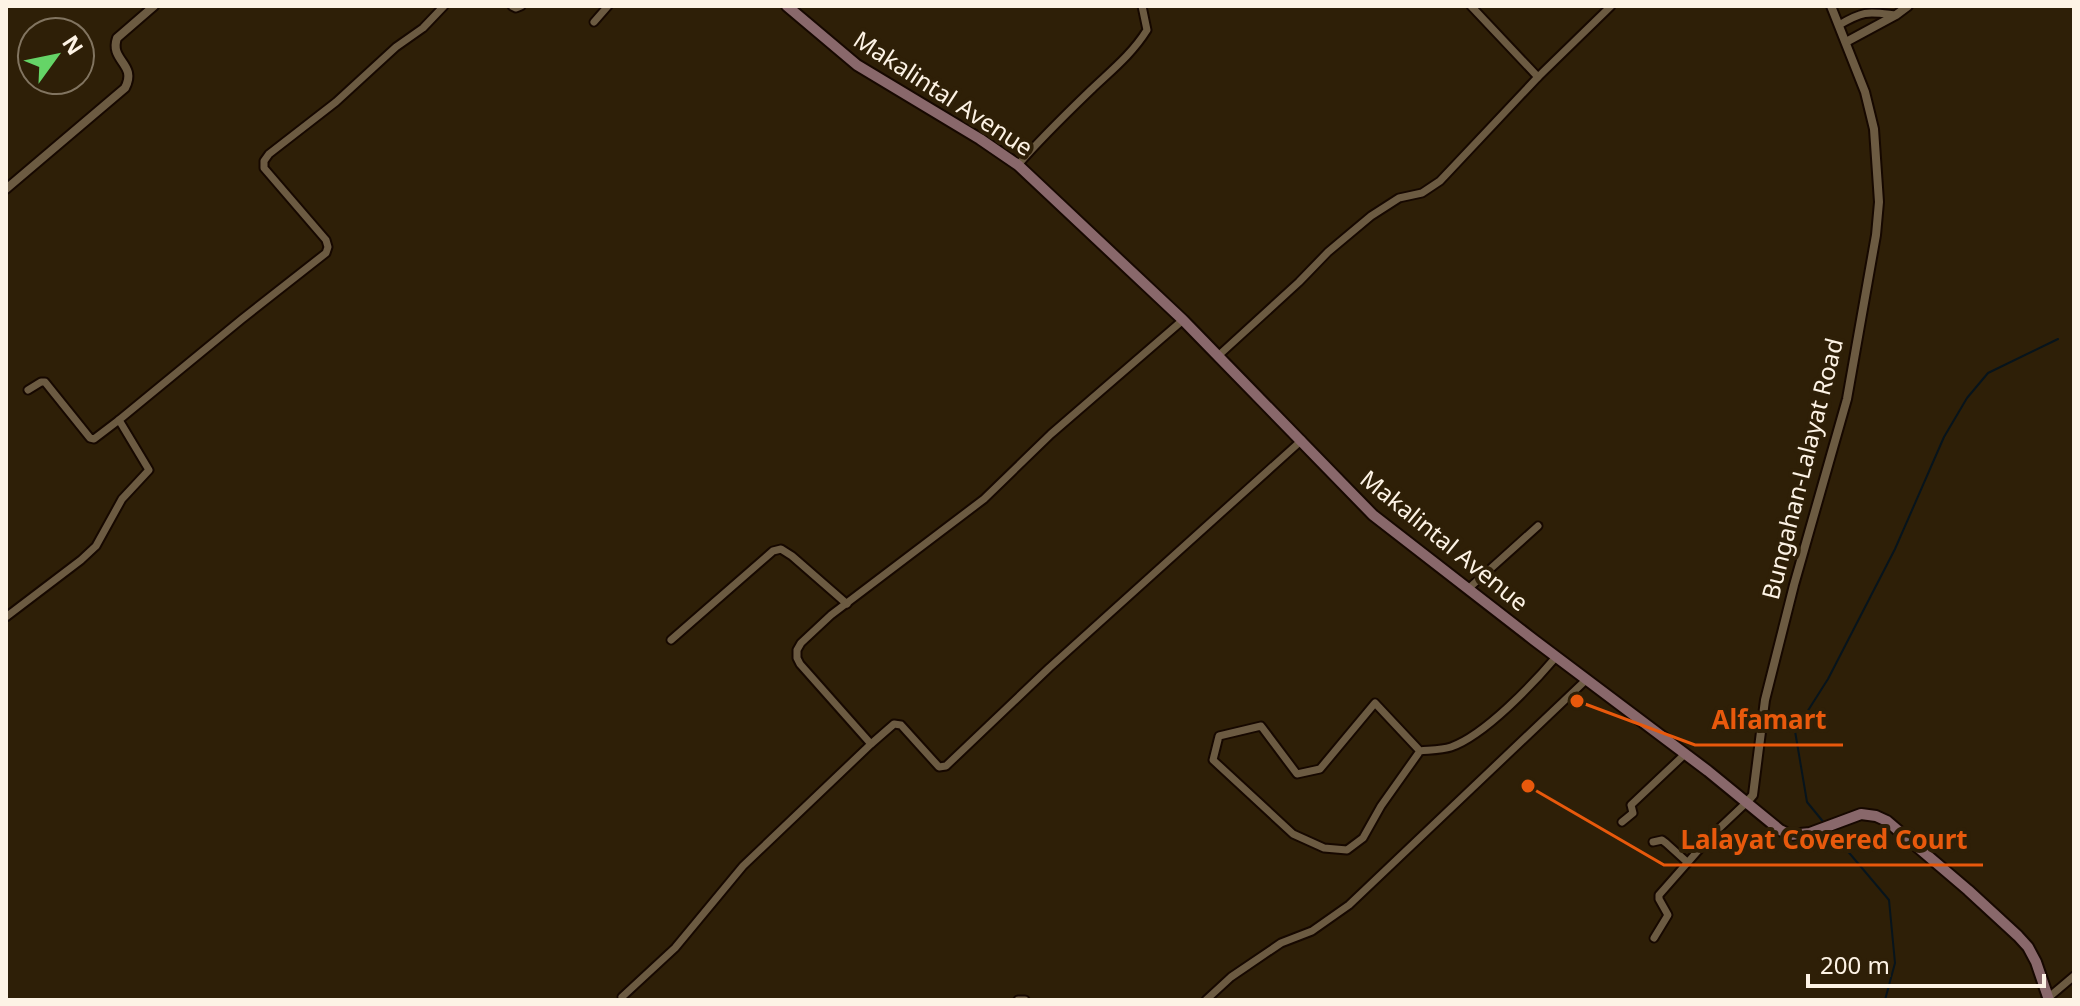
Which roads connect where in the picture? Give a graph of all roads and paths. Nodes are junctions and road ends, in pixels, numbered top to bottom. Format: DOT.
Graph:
graph roads {
  1 [pos="154,6"];
  2 [pos="444,6"];
  3 [pos="512,6"];
  4 [pos="521,6"];
  5 [pos="608,6"];
  6 [pos="787,6"];
  7 [pos="1142,6"];
  8 [pos="1471,6"];
  9 [pos="1611,6"];
  10 [pos="1831,6"];
  11 [pos="1908,6"];
  12 [pos="1896,15"];
  13 [pos="594,22"];
  14 [pos="1839,25"];
  15 [pos="1846,42"];
  16 [pos="1538,77"];
  17 [pos="1018,165"];
  18 [pos="6,189"];
  19 [pos="1183,320"];
  20 [pos="1218,356"];
  21 [pos="28,390"];
  22 [pos="119,420"];
  23 [pos="1302,440"];
  24 [pos="1538,526"];
  25 [pos="1468,589"];
  26 [pos="847,604"];
  27 [pos="6,617"];
  28 [pos="671,640"];
  29 [pos="1556,657"];
  30 [pos="1587,679"];
  31 [pos="871,744"];
  32 [pos="1420,751"];
  33 [pos="1685,754"];
  34 [pos="1747,802"];
  35 [pos="1622,822"];
  36 [pos="1653,842"];
  37 [pos="1687,862"];
  38 [pos="1654,938"];
  39 [pos="2074,976"];
  40 [pos="622,997"];
  41 [pos="2048,999"];
  42 [pos="1018,1000"];
  43 [pos="1025,1000"];
  44 [pos="1206,1000"];
  1 -- 18 [label="street"];
  2 -- 22 [label="street"];
  3 -- 4 [label="street"];
  5 -- 13 [label="street"];
  6 -- 17 [label="main road, Makalintal Avenue"];
  7 -- 17 [label="street"];
  8 -- 16 [label="street"];
  9 -- 16 [label="street"];
  10 -- 14 [label="street, Bungahan-Lalayat Road"];
  11 -- 12 [label="street"];
  12 -- 14 [label="street"];
  12 -- 15 [label="street"];
  14 -- 15 [label="street, Bungahan-Lalayat Road"];
  15 -- 34 [label="street, Bungahan-Lalayat Road"];
  16 -- 20 [label="street"];
  17 -- 19 [label="main road, Makalintal Avenue"];
  19 -- 20 [label="main road, Makalintal Avenue"];
  19 -- 26 [label="street"];
  20 -- 23 [label="main road, Makalintal Avenue"];
  21 -- 22 [label="street"];
  22 -- 27 [label="street"];
  23 -- 25 [label="main road, Makalintal Avenue"];
  23 -- 31 [label="street"];
  24 -- 25 [label="street"];
  25 -- 29 [label="main road, Makalintal Avenue"];
  26 -- 28 [label="street"];
  26 -- 31 [label="street"];
  29 -- 30 [label="main road, Makalintal Avenue"];
  29 -- 32 [label="street"];
  30 -- 33 [label="main road, Makalintal Avenue"];
  30 -- 44 [label="street"];
  31 -- 40 [label="street"];
  32 -- 32 [label="street"];
  33 -- 34 [label="main road, Makalintal Avenue"];
  33 -- 35 [label="street"];
  34 -- 37 [label="street"];
  34 -- 41 [label="main road, Makalintal Avenue"];
  36 -- 37 [label="street"];
  37 -- 38 [label="street"];
  39 -- 41 [label="street"];
  42 -- 43 [label="street"];
}
